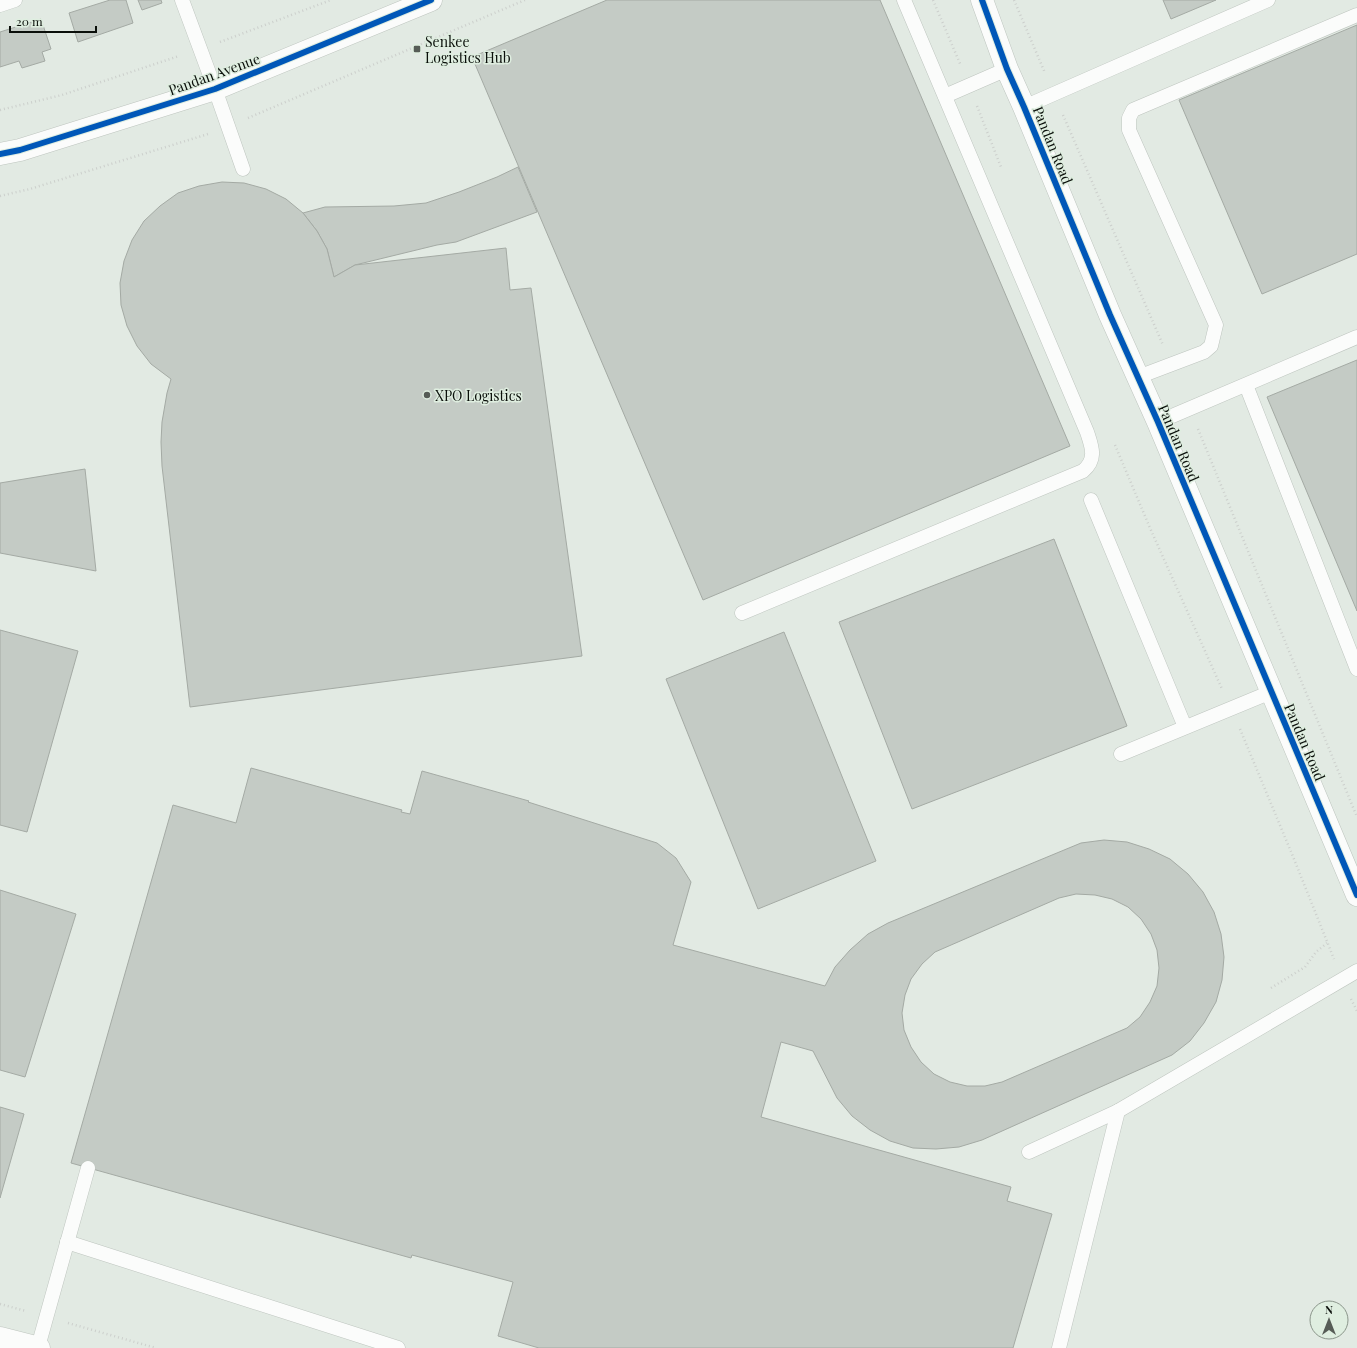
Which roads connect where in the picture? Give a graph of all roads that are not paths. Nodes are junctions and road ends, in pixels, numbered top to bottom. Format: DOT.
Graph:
graph roads {
  1 [pos="15,0"];
  2 [pos="182,0"];
  3 [pos="431,0"];
  4 [pos="904,0"];
  5 [pos="982,0"];
  6 [pos="1268,0"];
  7 [pos="0,5"];
  8 [pos="1357,14"];
  9 [pos="1007,69"];
  10 [pos="215,89"];
  11 [pos="945,96"];
  12 [pos="1024,107"];
  13 [pos="0,154"];
  14 [pos="243,170"];
  15 [pos="1357,337"];
  16 [pos="1138,377"];
  17 [pos="1246,385"];
  18 [pos="1158,422"];
  19 [pos="1091,500"];
  20 [pos="742,613"];
  21 [pos="1357,669"];
  22 [pos="1271,692"];
  23 [pos="1185,727"];
  24 [pos="1121,754"];
  25 [pos="1357,894"];
  26 [pos="1357,971"];
  27 [pos="1118,1111"];
  28 [pos="1029,1152"];
  29 [pos="88,1168"];
  30 [pos="67,1242"];
  31 [pos="0,1338"];
  32 [pos="38,1348"];
  33 [pos="398,1348"];
  34 [pos="1059,1348"];
  1 -- 7 [label="lane"];
  2 -- 10 [label="lane"];
  3 -- 10 [label="street, Pandan Avenue"];
  4 -- 11 [label="lane"];
  5 -- 9 [label="street, Pandan Road"];
  6 -- 12 [label="lane"];
  8 -- 16 [label="lane"];
  9 -- 11 [label="lane"];
  9 -- 12 [label="street, Pandan Road"];
  10 -- 13 [label="street, Pandan Avenue"];
  10 -- 14 [label="lane"];
  11 -- 20 [label="lane"];
  12 -- 16 [label="street, Pandan Road"];
  15 -- 17 [label="lane"];
  16 -- 18 [label="street, Pandan Road"];
  17 -- 18 [label="lane"];
  17 -- 21 [label="lane"];
  18 -- 22 [label="street, Pandan Road"];
  19 -- 23 [label="lane"];
  22 -- 23 [label="lane"];
  22 -- 25 [label="street, Pandan Road"];
  23 -- 24 [label="lane"];
  26 -- 27 [label="lane"];
  27 -- 28 [label="lane"];
  27 -- 34 [label="lane"];
  29 -- 30 [label="lane"];
  30 -- 32 [label="lane"];
  30 -- 33 [label="lane"];
  31 -- 32 [label="street"];
}
